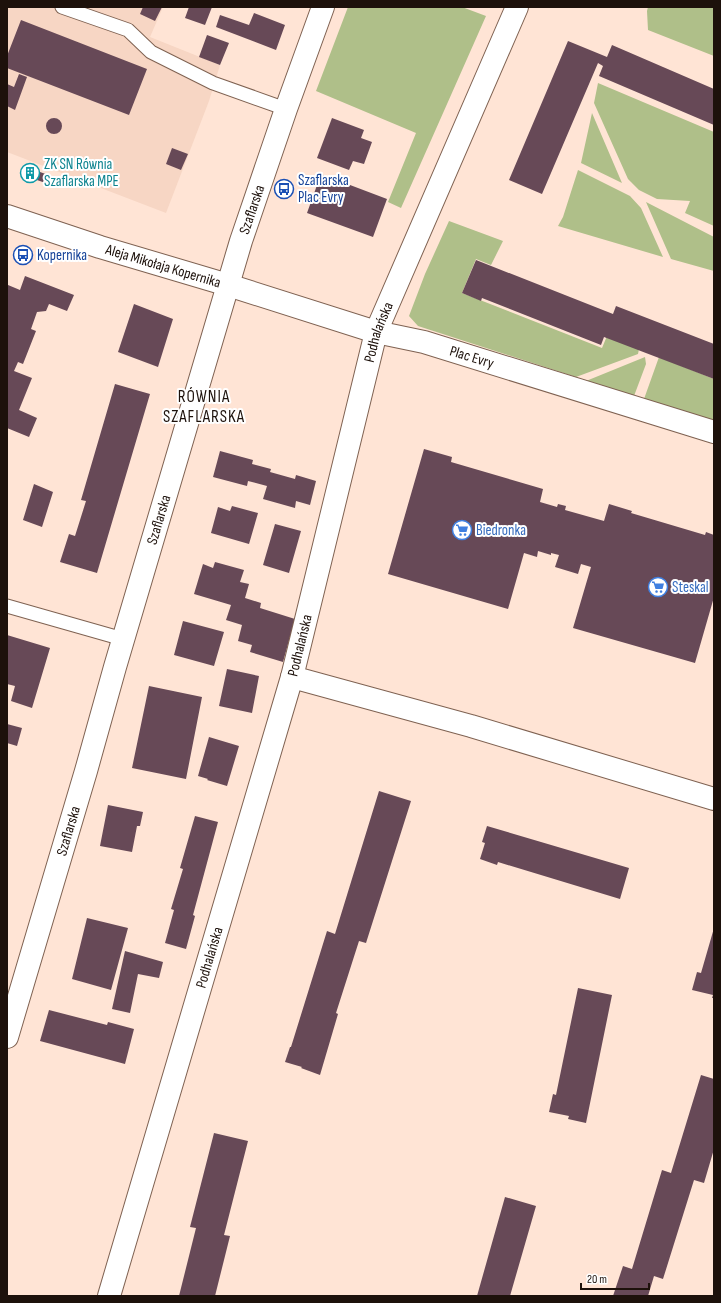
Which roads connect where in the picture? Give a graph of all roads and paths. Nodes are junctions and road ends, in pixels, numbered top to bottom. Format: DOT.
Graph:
graph roads {
  1 [pos="62,7"];
  2 [pos="323,7"];
  3 [pos="518,7"];
  4 [pos="286,109"];
  5 [pos="7,216"];
  6 [pos="228,285"];
  7 [pos="376,332"];
  8 [pos="714,432"];
  9 [pos="7,606"];
  10 [pos="123,639"];
  11 [pos="292,677"];
  12 [pos="712,793"];
  13 [pos="12,1001"];
  14 [pos="7,1037"];
  15 [pos="109,1296"];
  1 -- 4 [label="lane"];
  2 -- 4 [label="street, Szaflarska"];
  3 -- 7 [label="street, Podhalańska"];
  4 -- 6 [label="street, Szaflarska"];
  5 -- 6 [label="street, Aleja Mikołaja Kopernika"];
  6 -- 7 [label="street, Plac Evry"];
  6 -- 10 [label="street, Szaflarska"];
  7 -- 8 [label="street, Plac Evry"];
  7 -- 11 [label="street, Podhalańska"];
  9 -- 10 [label="lane"];
  10 -- 13 [label="street, Szaflarska"];
  11 -- 12 [label="street"];
  11 -- 15 [label="street, Podhalańska"];
  13 -- 14 [label="street, Szaflarska"];
}
